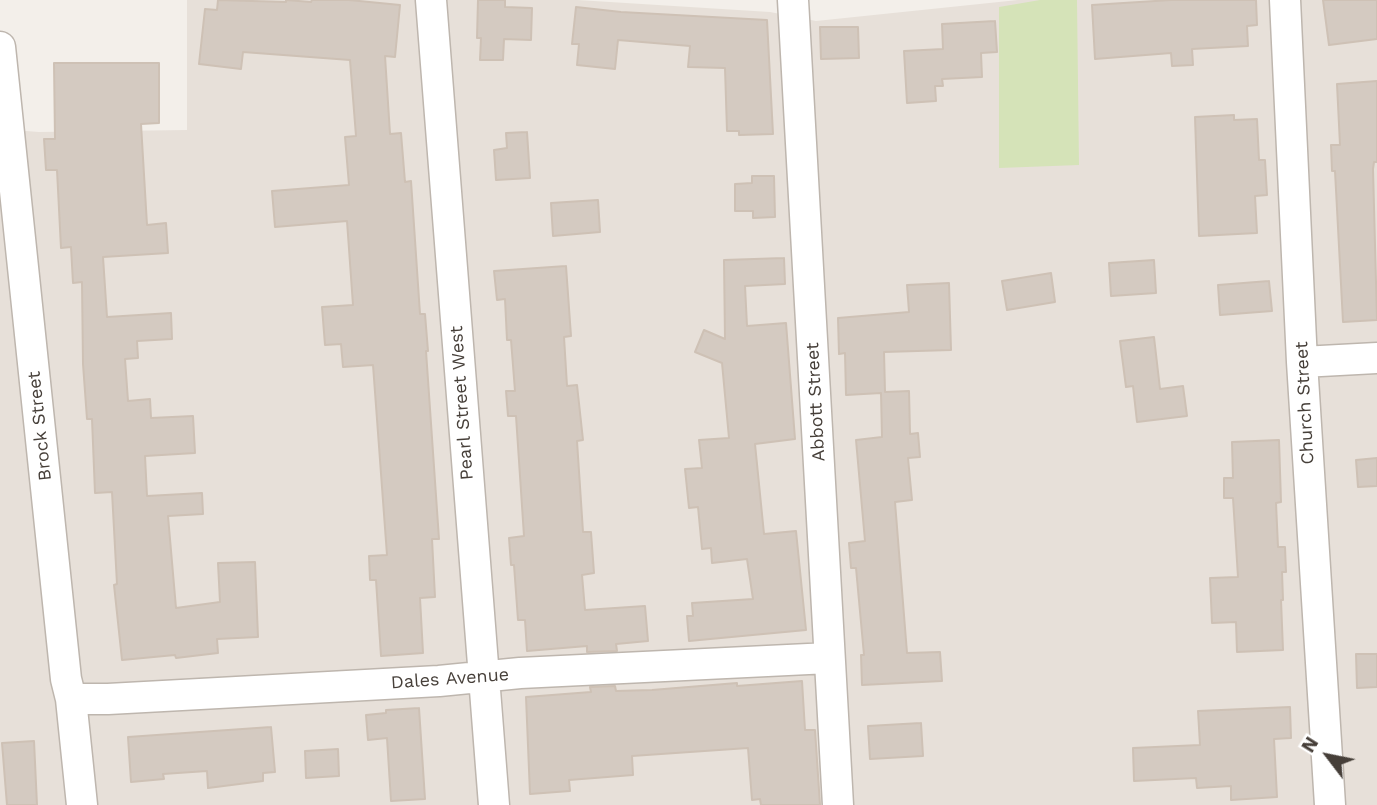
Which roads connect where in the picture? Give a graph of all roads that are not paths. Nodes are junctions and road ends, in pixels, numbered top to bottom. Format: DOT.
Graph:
graph roads {
  1 [pos="431,0"];
  2 [pos="793,0"];
  3 [pos="1285,0"];
  4 [pos="0,47"];
  5 [pos="1377,358"];
  6 [pos="1303,362"];
  7 [pos="829,658"];
  8 [pos="483,676"];
  9 [pos="71,699"];
  10 [pos="82,805"];
  11 [pos="494,805"];
  12 [pos="838,805"];
  13 [pos="1330,805"];
  1 -- 8 [label="street, Pearl Street West"];
  2 -- 7 [label="street, Abbott Street"];
  3 -- 6 [label="street, Church Street"];
  4 -- 9 [label="street, Brock Street"];
  5 -- 6 [label="street"];
  6 -- 13 [label="street, Church Street"];
  7 -- 8 [label="street, Dales Avenue"];
  7 -- 12 [label="street, Abbott Street"];
  8 -- 9 [label="street, Dales Avenue"];
  8 -- 11 [label="street, Pearl Street West"];
  9 -- 10 [label="street, Brock Street"];
}
